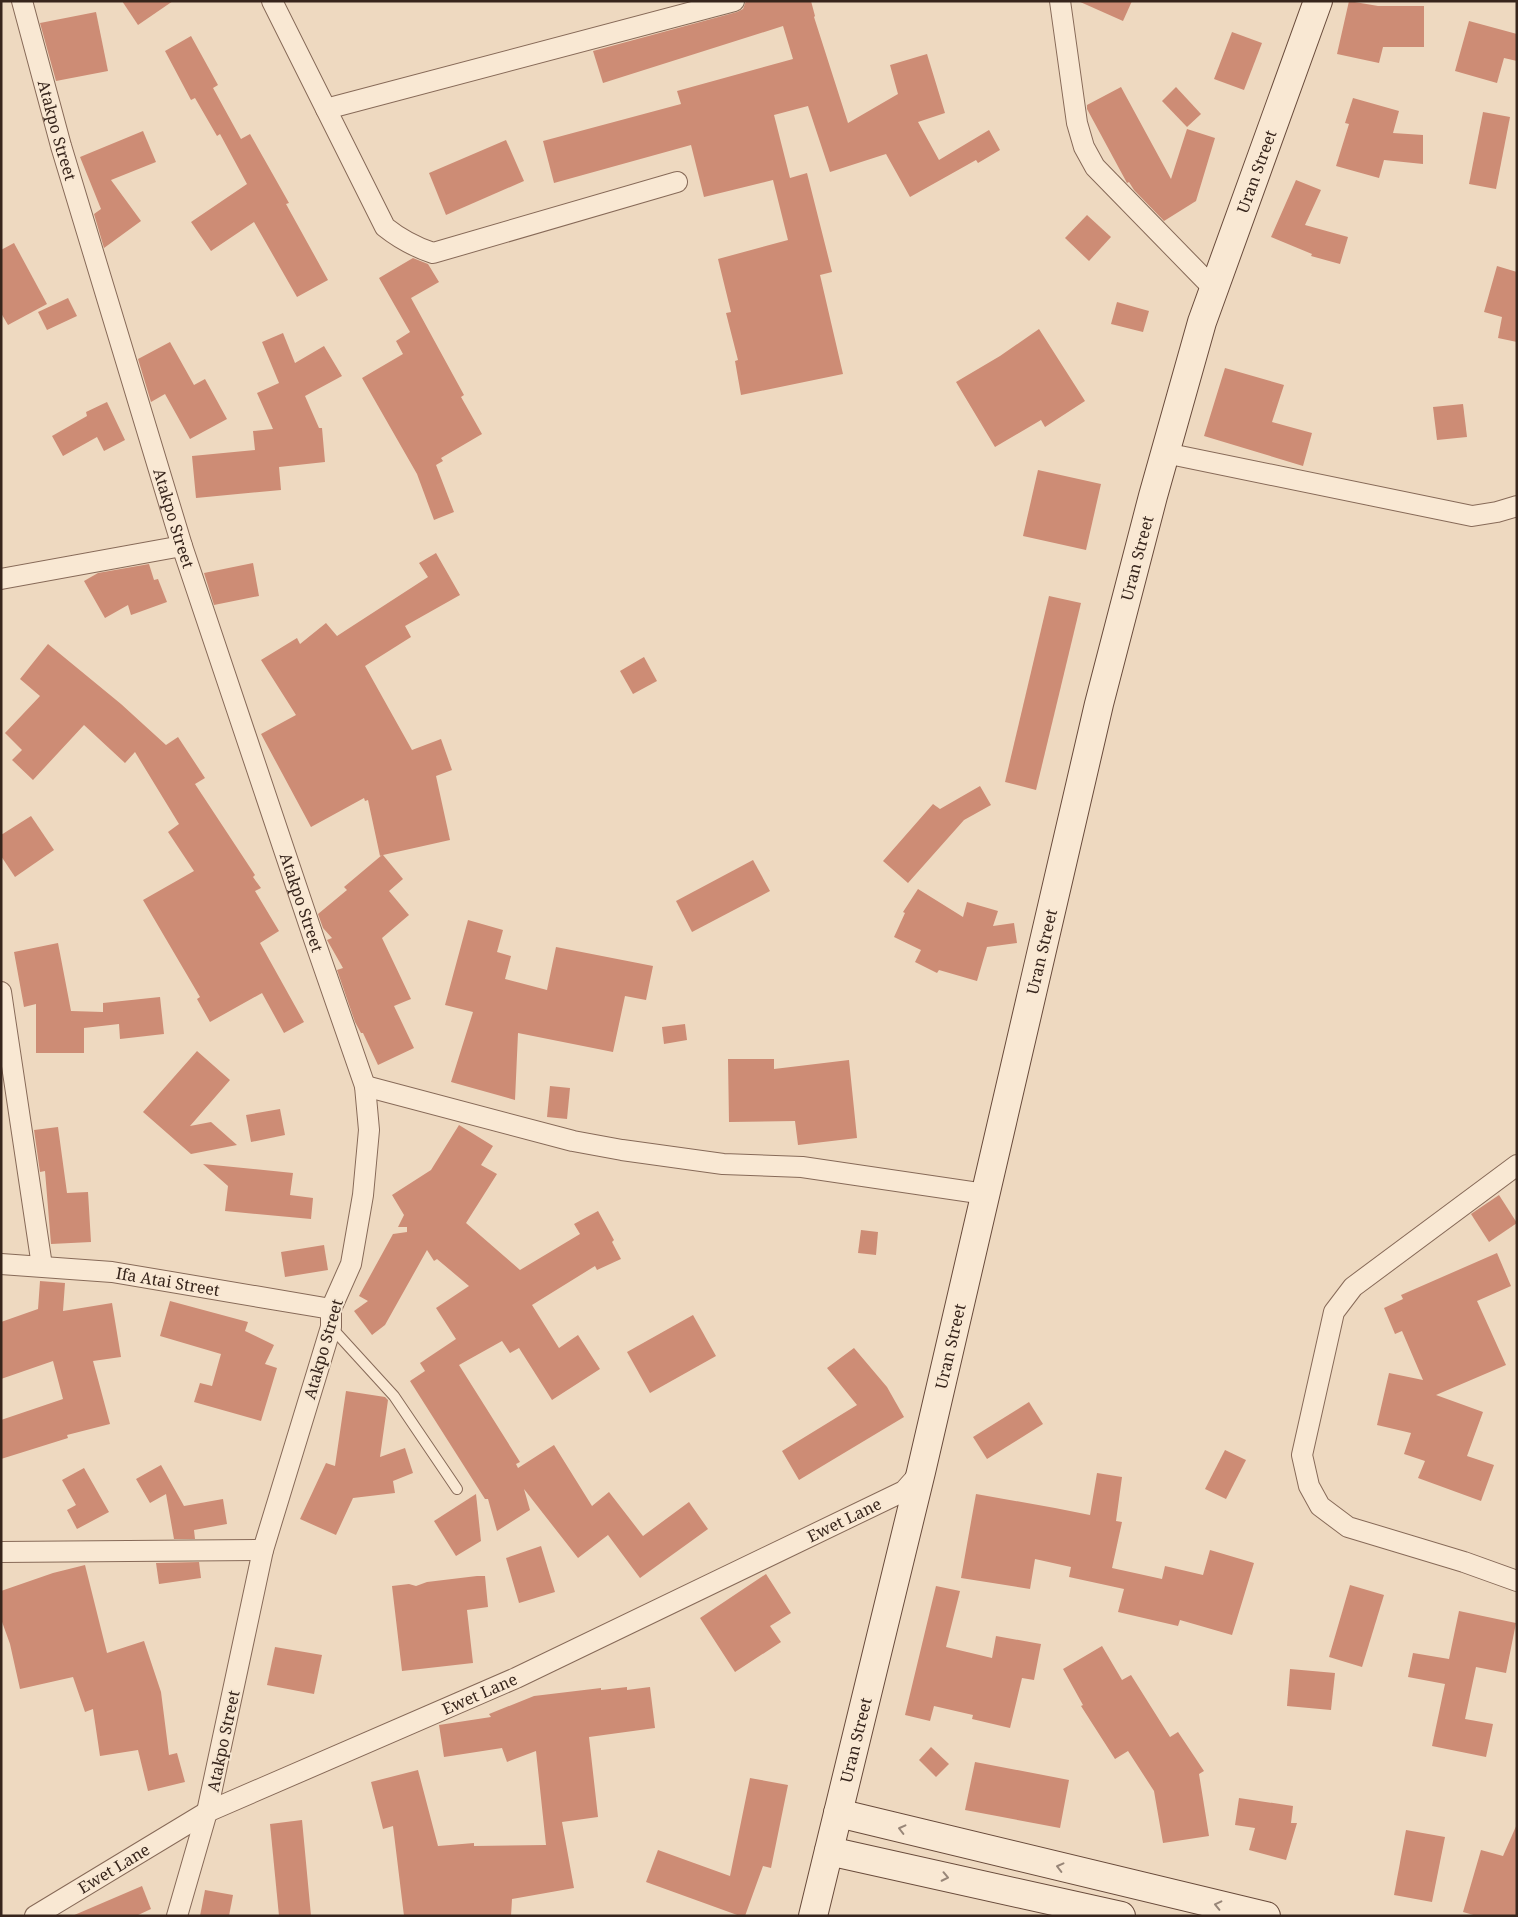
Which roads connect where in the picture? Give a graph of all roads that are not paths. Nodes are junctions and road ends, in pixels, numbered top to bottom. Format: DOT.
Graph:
graph roads {
  1 [pos="22,1"];
  2 [pos="272,1"];
  3 [pos="734,1"];
  4 [pos="1060,1"];
  5 [pos="1318,1"];
  6 [pos="326,109"];
  7 [pos="677,182"];
  8 [pos="1214,288"];
  9 [pos="1165,453"];
  10 [pos="1517,506"];
  11 [pos="182,546"];
  12 [pos="1,579"];
  13 [pos="1,992"];
  14 [pos="366,1086"];
  15 [pos="1517,1165"];
  16 [pos="985,1194"];
  17 [pos="1,1264"];
  18 [pos="42,1266"];
  19 [pos="331,1318"];
  20 [pos="921,1472"];
  21 [pos="457,1490"];
  22 [pos="264,1550"];
  23 [pos="1,1552"];
  24 [pos="1517,1581"];
  25 [pos="207,1812"];
  26 [pos="838,1813"];
  27 [pos="829,1851"];
  28 [pos="35,1916"];
  29 [pos="177,1916"];
  30 [pos="813,1916"];
  31 [pos="1121,1916"];
  32 [pos="1266,1916"];
  1 -- 11 [label="street, Atakpo Street"];
  2 -- 6 [label="street"];
  3 -- 6 [label="street"];
  4 -- 8 [label="street"];
  5 -- 8 [label="street, Uran Street"];
  6 -- 7 [label="street"];
  8 -- 9 [label="street, Uran Street"];
  9 -- 10 [label="street"];
  9 -- 16 [label="street, Uran Street"];
  11 -- 12 [label="street"];
  11 -- 14 [label="street, Atakpo Street"];
  13 -- 18 [label="street"];
  14 -- 16 [label="street"];
  14 -- 19 [label="street, Atakpo Street"];
  15 -- 24 [label="street"];
  16 -- 20 [label="street, Uran Street"];
  17 -- 18 [label="street, Ifa Atai Street"];
  18 -- 19 [label="street, Ifa Atai Street"];
  19 -- 21 [label="lane"];
  19 -- 22 [label="street, Atakpo Street"];
  20 -- 25 [label="street, Ewet Lane"];
  20 -- 26 [label="street, Uran Street"];
  22 -- 23 [label="street"];
  22 -- 25 [label="street, Atakpo Street"];
  25 -- 28 [label="street, Ewet Lane"];
  25 -- 29 [label="street, Atakpo Street"];
  26 -- 27 [label="street, Uran Street"];
  32 -- 26 [label="street, one-way"];
  27 -- 30 [label="street, Uran Street"];
  27 -- 31 [label="street, one-way"];
}
